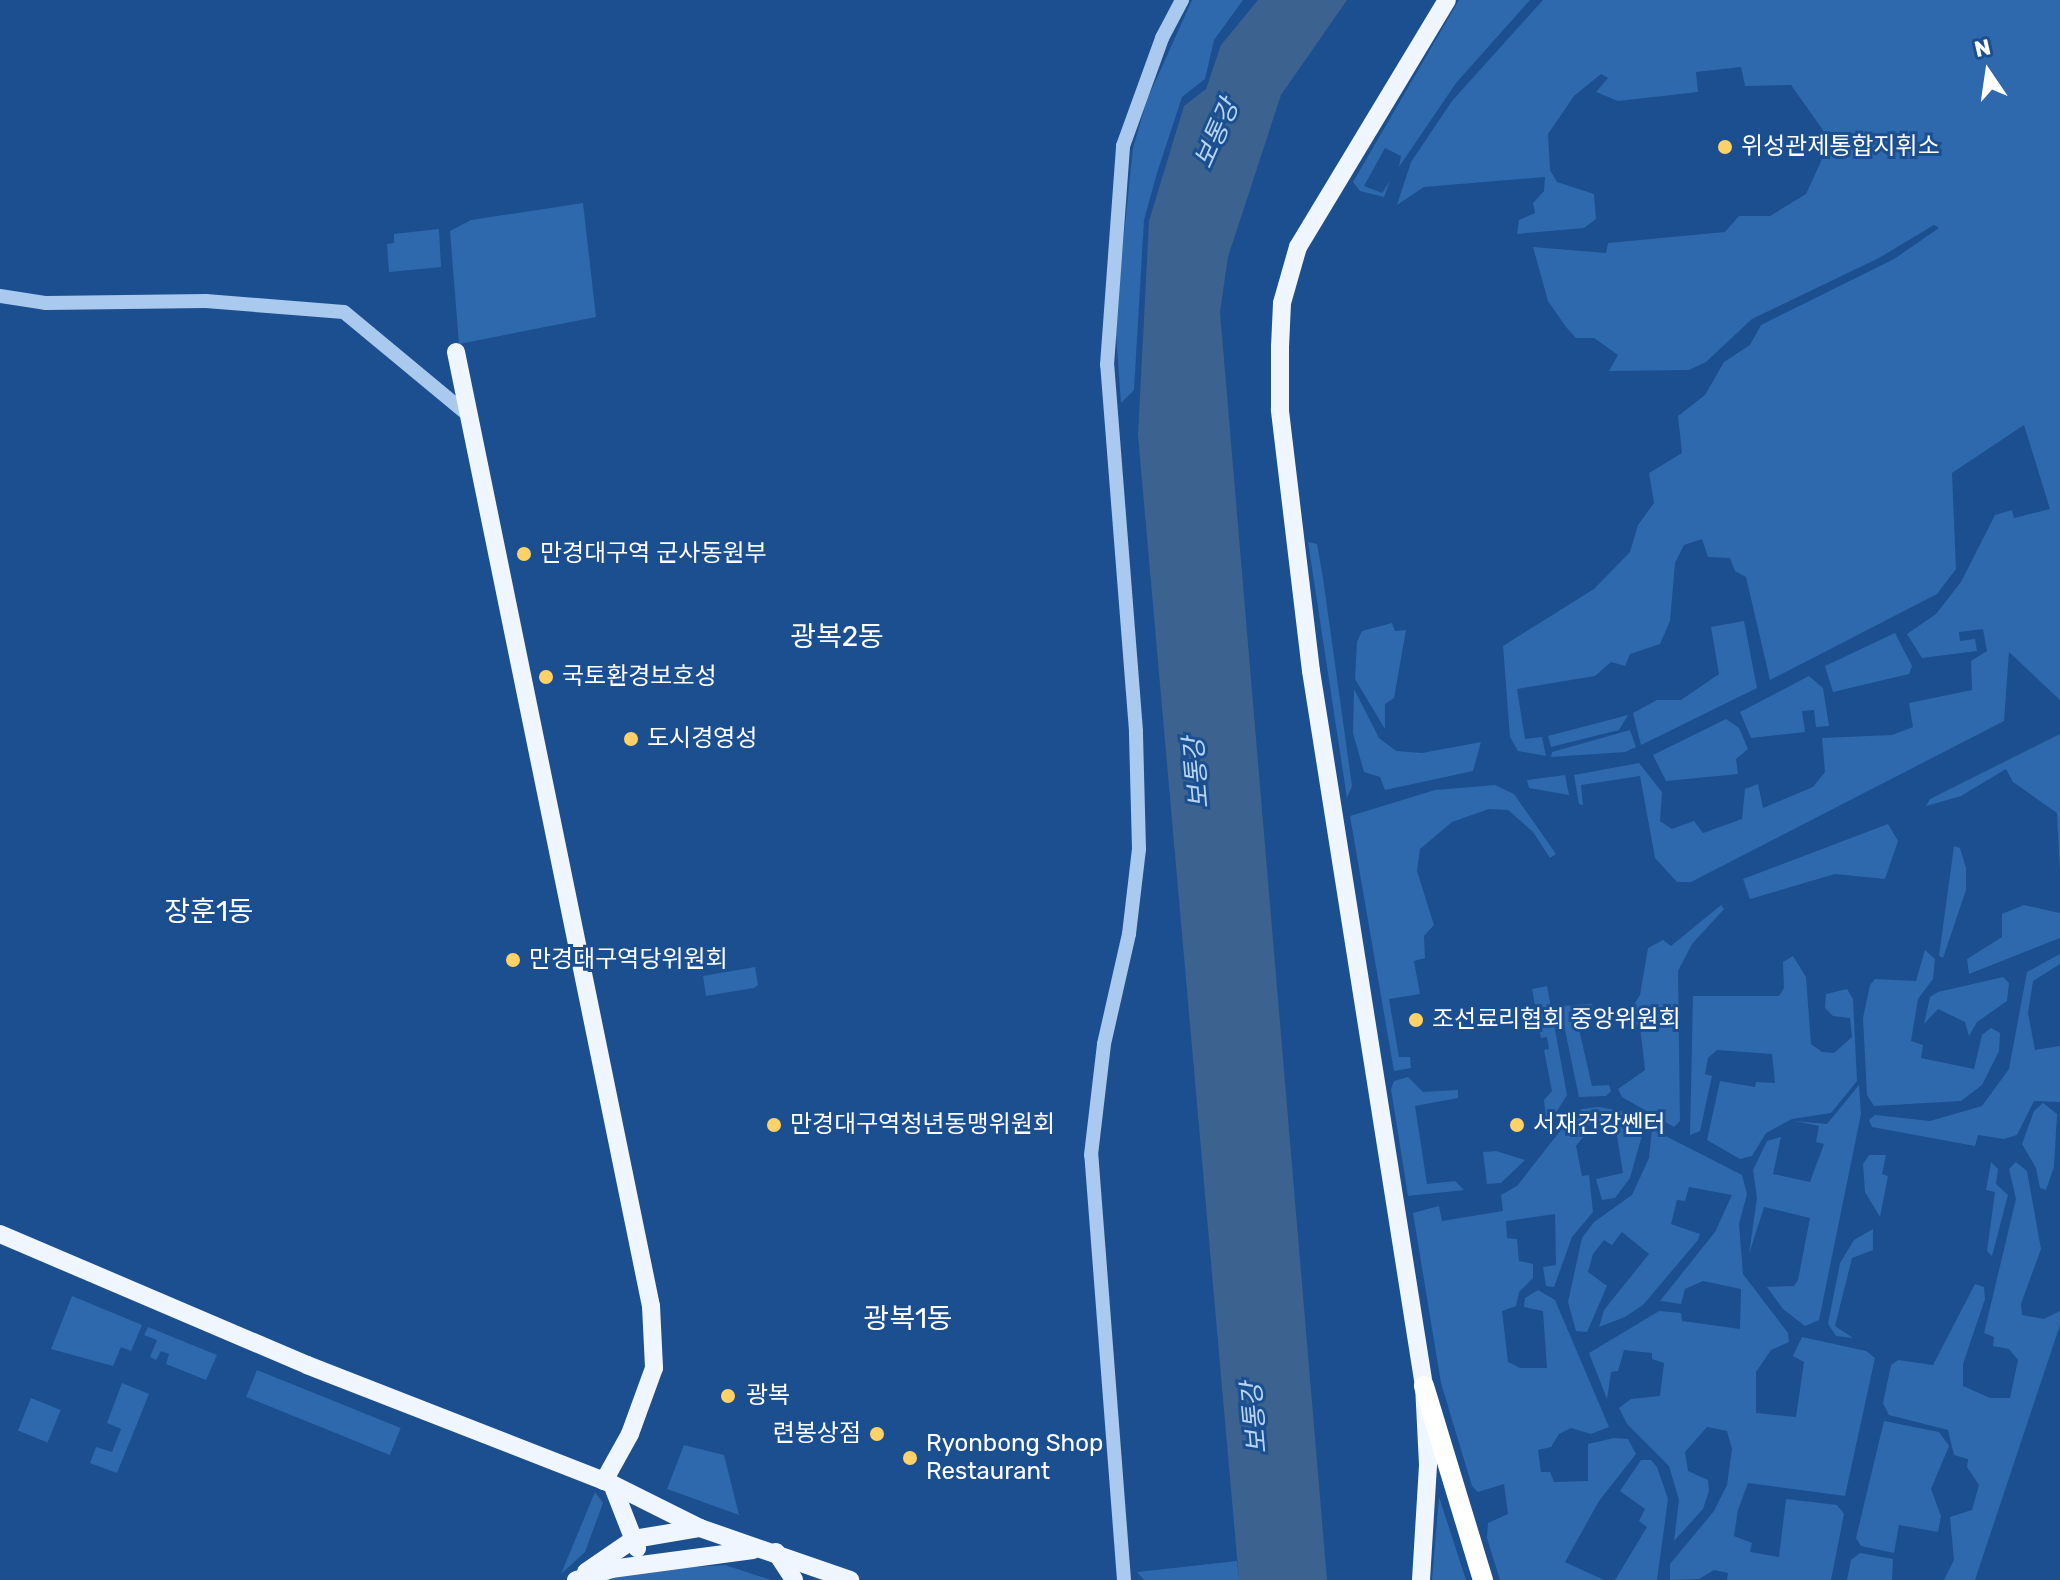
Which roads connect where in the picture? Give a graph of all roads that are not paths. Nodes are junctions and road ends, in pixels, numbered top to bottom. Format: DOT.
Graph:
graph roads {
  1 [pos="1182,0"];
  2 [pos="1447,0"];
  3 [pos="0,296"];
  4 [pos="456,352"];
  5 [pos="467,414"];
  6 [pos="0,1234"];
  7 [pos="1424,1386"];
  8 [pos="608,1482"];
  9 [pos="700,1528"];
  10 [pos="634,1539"];
  11 [pos="768,1550"];
  12 [pos="709,1555"];
  13 [pos="643,1565"];
  14 [pos="574,1580"];
  15 [pos="794,1580"];
  16 [pos="850,1580"];
  17 [pos="1124,1580"];
  18 [pos="1421,1580"];
  19 [pos="1483,1580"];
  1 -- 17 [label="street"];
  2 -- 7 [label="main road"];
  3 -- 5 [label="street"];
  4 -- 5 [label="main road"];
  5 -- 8 [label="main road"];
  6 -- 8 [label="main road"];
  7 -- 18 [label="main road"];
  7 -- 19 [label="highway"];
  8 -- 9 [label="main road"];
  8 -- 10 [label="main road"];
  9 -- 10 [label="main road"];
  9 -- 11 [label="main road"];
  9 -- 12 [label="main road"];
  10 -- 13 [label="main road"];
  10 -- 14 [label="main road"];
  11 -- 12 [label="main road"];
  11 -- 15 [label="main road"];
  11 -- 16 [label="main road"];
  12 -- 13 [label="main road"];
  13 -- 14 [label="main road"];
}
